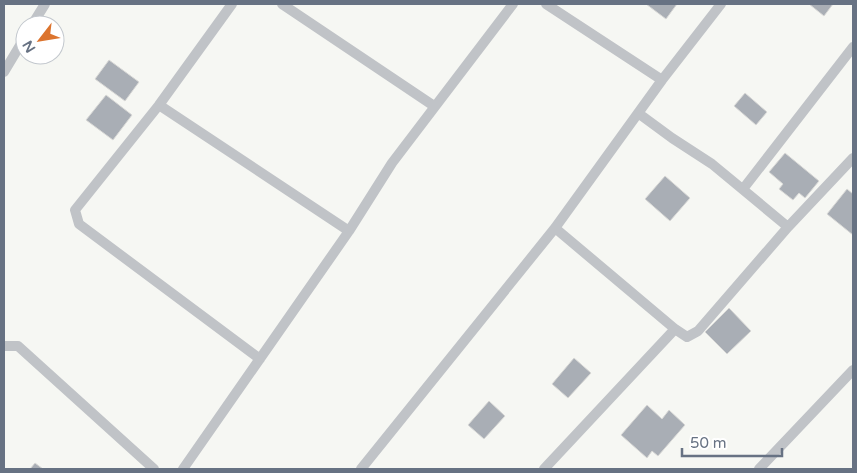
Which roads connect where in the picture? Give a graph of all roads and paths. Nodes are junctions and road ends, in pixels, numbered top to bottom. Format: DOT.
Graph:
graph roads {
  1 [pos="45,4"];
  2 [pos="232,4"];
  3 [pos="282,4"];
  4 [pos="512,4"];
  5 [pos="546,4"];
  6 [pos="721,4"];
  7 [pos="38,15"];
  8 [pos="853,47"];
  9 [pos="15,54"];
  10 [pos="4,72"];
  11 [pos="662,80"];
  12 [pos="159,105"];
  13 [pos="434,106"];
  14 [pos="638,113"];
  15 [pos="853,158"];
  16 [pos="743,189"];
  17 [pos="788,227"];
  18 [pos="555,228"];
  19 [pos="349,231"];
  20 [pos="675,329"];
  21 [pos="4,346"];
  22 [pos="260,359"];
  23 [pos="853,370"];
  24 [pos="154,469"];
  25 [pos="183,469"];
  26 [pos="361,469"];
  27 [pos="544,469"];
  28 [pos="759,469"];
  1 -- 7 [label="street"];
  2 -- 12 [label="street"];
  3 -- 13 [label="street"];
  4 -- 13 [label="street"];
  5 -- 11 [label="street"];
  6 -- 11 [label="street"];
  8 -- 16 [label="street"];
  9 -- 10 [label="street"];
  11 -- 14 [label="street"];
  12 -- 19 [label="street"];
  12 -- 22 [label="street"];
  13 -- 19 [label="street"];
  14 -- 16 [label="street"];
  14 -- 18 [label="street"];
  15 -- 17 [label="street"];
  16 -- 17 [label="street"];
  17 -- 20 [label="street"];
  18 -- 20 [label="street"];
  18 -- 26 [label="street"];
  19 -- 22 [label="street"];
  20 -- 27 [label="street"];
  21 -- 24 [label="street"];
  22 -- 25 [label="street"];
  23 -- 28 [label="street"];
}
